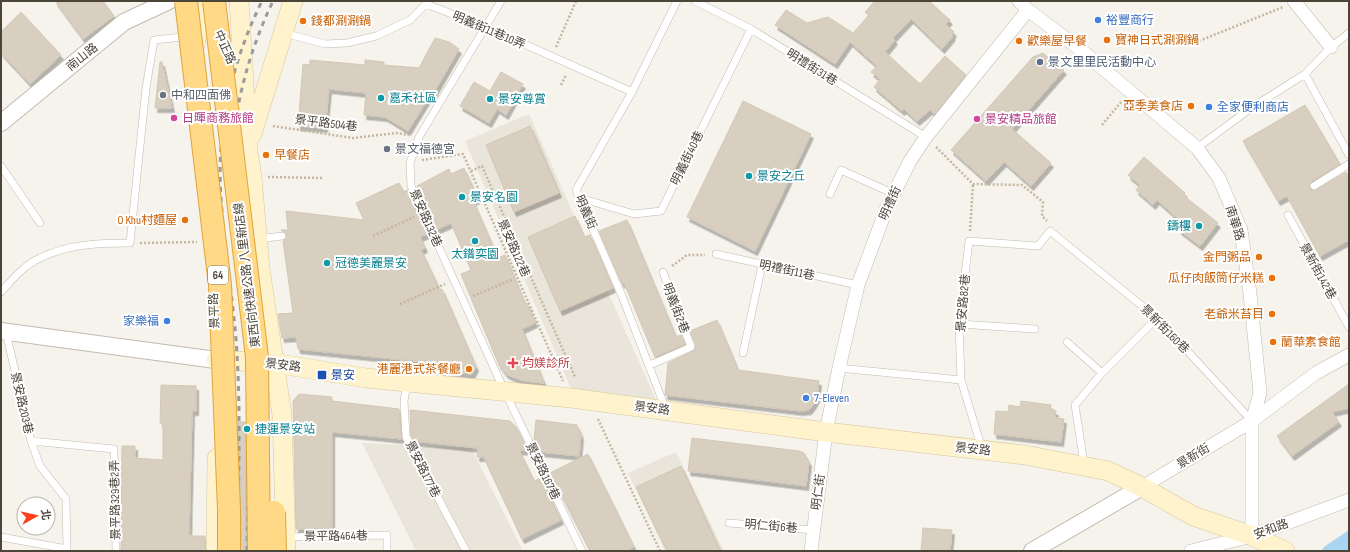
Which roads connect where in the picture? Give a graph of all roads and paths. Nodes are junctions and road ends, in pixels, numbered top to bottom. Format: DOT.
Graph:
graph roads {
  1 [pos="169,1"];
  2 [pos="178,1"];
  3 [pos="186,1"];
  4 [pos="204,1"];
  5 [pos="214,1"];
  6 [pos="239,1"];
  7 [pos="293,1"];
  8 [pos="501,1"];
  9 [pos="576,1"];
  10 [pos="677,1"];
  11 [pos="695,1"];
  12 [pos="1019,1"];
  13 [pos="1294,2"];
  14 [pos="1028,10"];
  15 [pos="486,27"];
  16 [pos="751,29"];
  17 [pos="282,32"];
  18 [pos="1349,33"];
  19 [pos="182,37"];
  20 [pos="1199,41"];
  21 [pos="1331,47"];
  22 [pos="552,56"];
  23 [pos="1305,74"];
  24 [pos="188,82"];
  25 [pos="1130,91"];
  26 [pos="245,92"];
  27 [pos="632,92"];
  28 [pos="1,123"];
  29 [pos="254,124"];
  30 [pos="1102,125"];
  31 [pos="419,137"];
  32 [pos="926,138"];
  33 [pos="1197,148"];
  34 [pos="248,151"];
  35 [pos="1349,155"];
  36 [pos="410,163"];
  37 [pos="1349,164"];
  38 [pos="1,166"];
  39 [pos="471,171"];
  40 [pos="252,177"];
  41 [pos="322,178"];
  42 [pos="973,184"];
  43 [pos="1314,186"];
  44 [pos="830,194"];
  45 [pos="894,194"];
  46 [pos="580,198"];
  47 [pos="423,212"];
  48 [pos="1288,215"];
  49 [pos="40,222"];
  50 [pos="1050,231"];
  51 [pos="282,236"];
  52 [pos="373,236"];
  53 [pos="258,239"];
  54 [pos="969,241"];
  55 [pos="208,242"];
  56 [pos="130,243"];
  57 [pos="716,254"];
  58 [pos="762,265"];
  59 [pos="663,272"];
  60 [pos="514,279"];
  61 [pos="454,280"];
  62 [pos="858,285"];
  63 [pos="1,292"];
  64 [pos="463,300"];
  65 [pos="400,304"];
  66 [pos="1157,318"];
  67 [pos="959,324"];
  68 [pos="1349,327"];
  69 [pos="1035,328"];
  70 [pos="3,331"];
  71 [pos="1067,342"];
  72 [pos="743,353"];
  73 [pos="1349,355"];
  74 [pos="216,360"];
  75 [pos="265,360"];
  76 [pos="650,366"];
  77 [pos="839,368"];
  78 [pos="1102,373"];
  79 [pos="575,377"];
  80 [pos="961,380"];
  81 [pos="407,381"];
  82 [pos="505,392"];
  83 [pos="571,398"];
  84 [pos="590,402"];
  85 [pos="666,410"];
  86 [pos="1252,421"];
  87 [pos="826,432"];
  88 [pos="31,441"];
  89 [pos="114,449"];
  90 [pos="982,450"];
  91 [pos="1085,465"];
  92 [pos="1142,487"];
  93 [pos="1349,500"];
  94 [pos="729,523"];
  95 [pos="813,530"];
  96 [pos="1252,536"];
  97 [pos="1,537"];
  98 [pos="282,546"];
  99 [pos="116,551"];
  100 [pos="216,551"];
  101 [pos="229,551"];
  102 [pos="248,551"];
  103 [pos="259,551"];
  104 [pos="387,551"];
  105 [pos="466,551"];
  106 [pos="582,551"];
  107 [pos="660,551"];
  108 [pos="811,551"];
  109 [pos="1032,551"];
  110 [pos="1192,551"];
  111 [pos="1286,551"];
  1 -- 28 [label="street, 南山路"];
  2 -- 19 [label="main road, 景平路"];
  3 -- 101 [label="highway, 64, bridge"];
  4 -- 24 [label="main road, 中正路"];
  4 -- 26 [label="main road, 中正路"];
  5 -- 75 [label="highway, 東西向快速公路 八里新店線 / 64, bridge"];
  6 -- 26 [label="main road"];
  7 -- 17 [label="main road"];
  8 -- 15 [label="lane, 景安路132巷"];
  9 -- 22 [label="path"];
  10 -- 27 [label="lane, 明義街"];
  11 -- 16 [label="lane, 明禮街31巷"];
  12 -- 14 [label="street, 南華路"];
  13 -- 20 [label="path"];
  13 -- 21 [label="street"];
  14 -- 25 [label="street, 南華路"];
  14 -- 32 [label="street, 明禮街"];
  15 -- 17 [label="lane, 明義街11巷10弄"];
  15 -- 22 [label="lane, 明義街11巷10弄"];
  15 -- 31 [label="lane, 景安路132巷"];
  16 -- 32 [label="lane, 明禮街31巷"];
  16 -- 46 [label="lane, 明義街40巷"];
  17 -- 29 [label="main road"];
  18 -- 21 [label="lane"];
  19 -- 24 [label="main road, 景平路"];
  19 -- 56 [label="lane"];
  21 -- 23 [label="lane"];
  22 -- 27 [label="lane, 明義街11巷10弄"];
  23 -- 33 [label="lane"];
  23 -- 35 [label="lane"];
  24 -- 55 [label="main road, 景平路"];
  25 -- 30 [label="path"];
  25 -- 33 [label="street, 南華路"];
  26 -- 34 [label="main road"];
  27 -- 46 [label="lane, 明義街"];
  29 -- 31 [label="path, 景平路504巷"];
  29 -- 34 [label="main road"];
  31 -- 36 [label="lane, 景安路132巷"];
  32 -- 42 [label="path"];
  32 -- 45 [label="street, 明禮街"];
  33 -- 86 [label="street, 南華路"];
  34 -- 40 [label="main road"];
  36 -- 39 [label="path, 景安路122巷"];
  36 -- 47 [label="lane, 景安路132巷"];
  37 -- 43 [label="lane"];
  38 -- 49 [label="lane"];
  39 -- 79 [label="path"];
  39 -- 83 [label="path, 景安路122巷"];
  40 -- 41 [label="path"];
  40 -- 53 [label="main road"];
  42 -- 50 [label="path"];
  42 -- 54 [label="path"];
  44 -- 45 [label="lane"];
  45 -- 62 [label="street, 明禮街"];
  46 -- 76 [label="lane, 明義街"];
  47 -- 52 [label="path"];
  47 -- 61 [label="lane, 景安路132巷"];
  48 -- 68 [label="lane, 景新街142巷"];
  50 -- 54 [label="lane"];
  50 -- 66 [label="lane, 景新街160巷"];
  51 -- 53 [label="lane"];
  53 -- 75 [label="main road"];
  54 -- 67 [label="lane, 景安路82巷"];
  55 -- 56 [label="path"];
  55 -- 74 [label="main road, 景平路"];
  56 -- 63 [label="lane"];
  57 -- 58 [label="lane, 明禮街11巷"];
  57 -- 59 [label="path"];
  58 -- 62 [label="lane, 明禮街11巷"];
  58 -- 72 [label="lane"];
  59 -- 76 [label="lane, 明義街2巷"];
  60 -- 64 [label="path"];
  61 -- 64 [label="lane, 景安路132巷"];
  61 -- 65 [label="path"];
  62 -- 77 [label="street, 明禮街"];
  64 -- 82 [label="lane, 景安路132巷"];
  66 -- 78 [label="lane"];
  66 -- 86 [label="lane, 景新街160巷"];
  67 -- 69 [label="lane"];
  67 -- 80 [label="lane, 景安路82巷"];
  70 -- 74 [label="street, 景安路"];
  70 -- 88 [label="lane, 景安路203巷"];
  71 -- 78 [label="lane"];
  73 -- 86 [label="street, 景新街"];
  74 -- 75 [label="main road, 景安路"];
  74 -- 100 [label="main road, 景平路"];
  75 -- 81 [label="main road, 景安路"];
  75 -- 98 [label="highway, bridge"];
  75 -- 102 [label="main road"];
  75 -- 103 [label="highway, 東西向快速公路 八里新店線 / 64, bridge"];
  76 -- 85 [label="lane, 明義街"];
  77 -- 80 [label="lane"];
  77 -- 87 [label="street, 明禮街"];
  78 -- 91 [label="lane"];
  80 -- 90 [label="lane, 景安路82巷"];
  81 -- 82 [label="main road, 景安路"];
  81 -- 105 [label="lane, 景安路177巷"];
  82 -- 83 [label="main road, 景安路"];
  82 -- 106 [label="lane, 景安路167巷"];
  83 -- 84 [label="main road, 景安路"];
  84 -- 85 [label="main road, 景安路"];
  84 -- 107 [label="path"];
  85 -- 87 [label="main road, 景安路"];
  86 -- 92 [label="street, 景新街"];
  86 -- 96 [label="street, 南華路"];
  87 -- 90 [label="main road, 景安路"];
  87 -- 95 [label="street, 明仁街"];
  88 -- 89 [label="lane, 景安路203巷"];
  88 -- 97 [label="lane"];
  89 -- 99 [label="lane, 景平路329巷2弄"];
  90 -- 91 [label="main road, 景安路"];
  91 -- 92 [label="main road, 景安路"];
  92 -- 96 [label="main road, 景安路"];
  92 -- 109 [label="street, 景新街"];
  93 -- 96 [label="street, 安和路"];
  94 -- 95 [label="lane, 明仁街6巷"];
  95 -- 108 [label="street, 明仁街"];
  96 -- 110 [label="street, 安和路"];
  96 -- 111 [label="main road, 景安路"];
  98 -- 104 [label="lane, 景平路464巷"];
}
